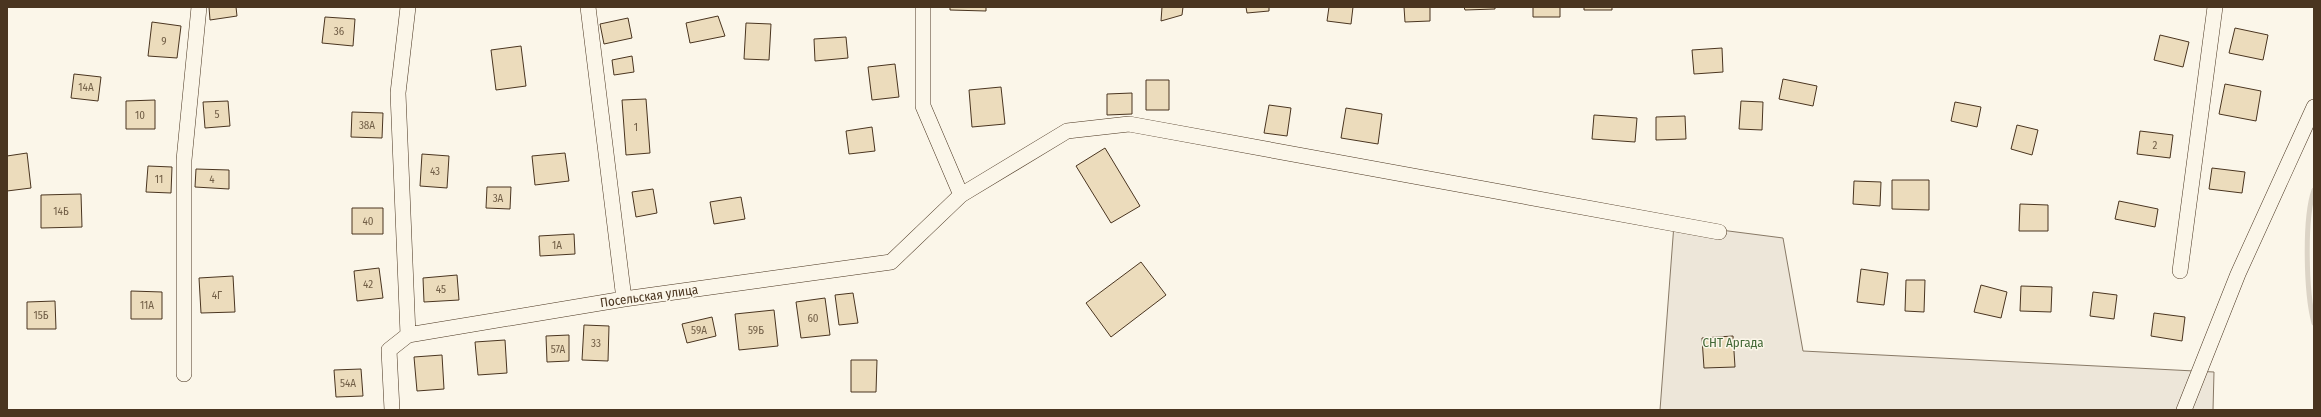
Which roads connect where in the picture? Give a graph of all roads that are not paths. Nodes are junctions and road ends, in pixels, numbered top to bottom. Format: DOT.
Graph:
graph roads {
  1 [pos="199,7"];
  2 [pos="408,7"];
  3 [pos="588,7"];
  4 [pos="923,7"];
  5 [pos="2215,7"];
  6 [pos="2314,107"];
  7 [pos="961,195"];
  8 [pos="1719,232"];
  9 [pos="2180,271"];
  10 [pos="624,299"];
  11 [pos="408,336"];
  12 [pos="184,374"];
  13 [pos="392,410"];
  14 [pos="2184,410"];
  1 -- 12 [label="street"];
  2 -- 11 [label="street"];
  3 -- 10 [label="street"];
  4 -- 7 [label="street"];
  5 -- 9 [label="street"];
  6 -- 14 [label="street"];
  7 -- 8 [label="street"];
  7 -- 10 [label="street, Посельская улица"];
  10 -- 11 [label="street, Посельская улица"];
  11 -- 13 [label="street"];
}
